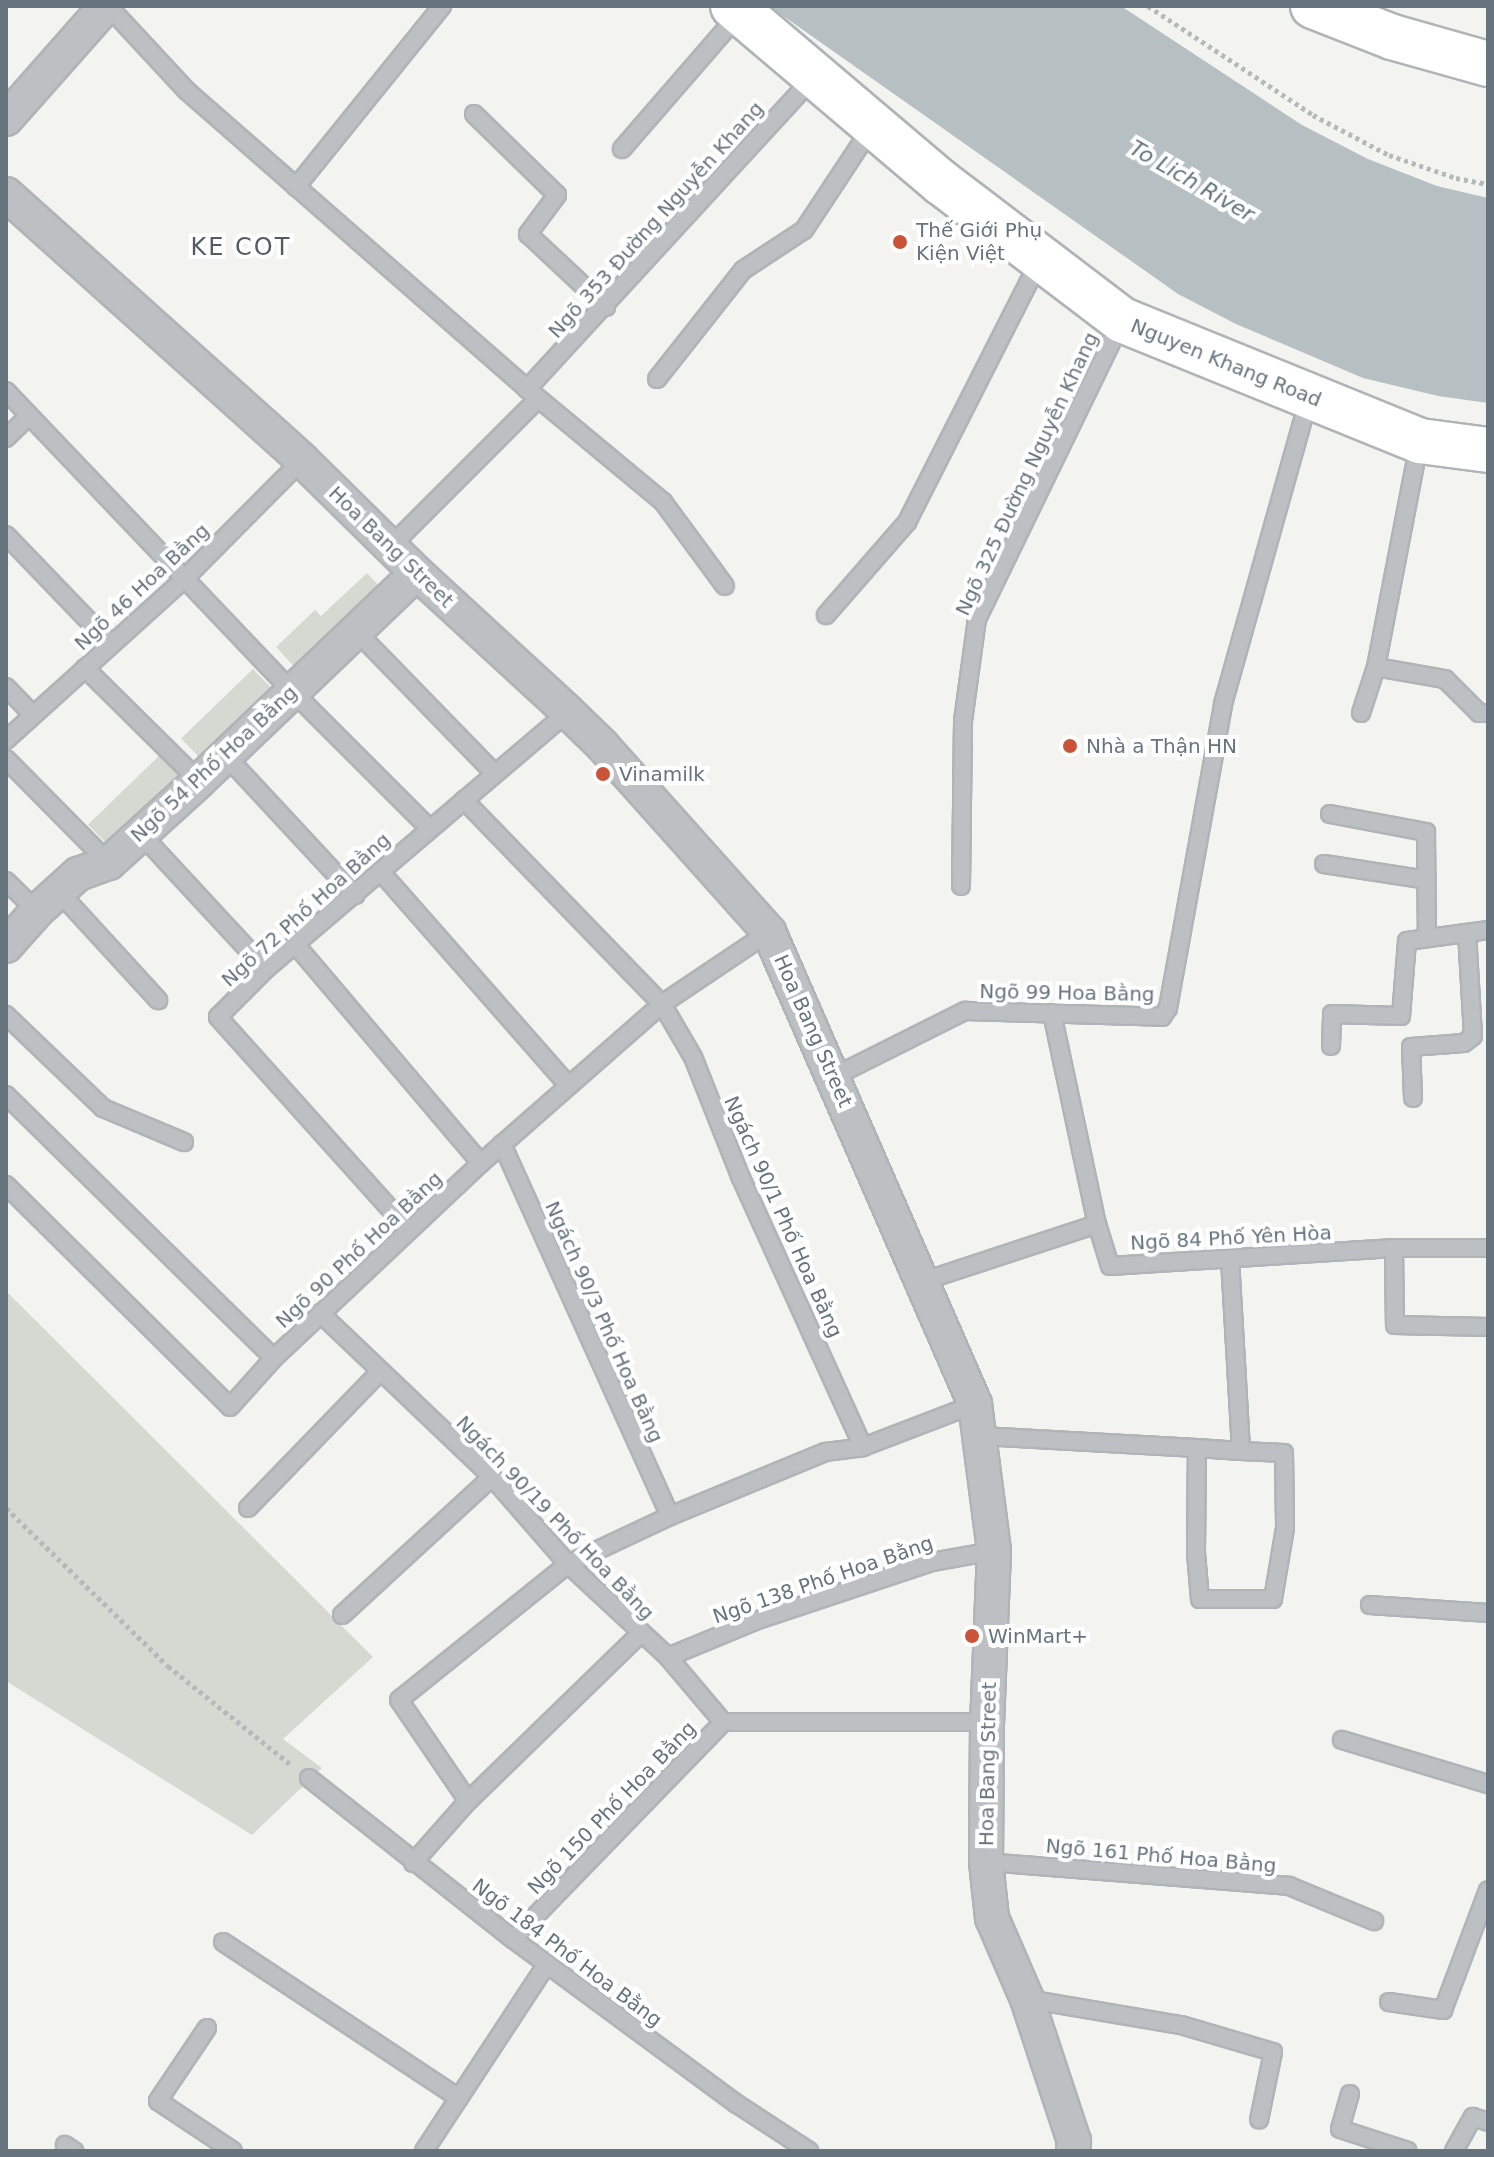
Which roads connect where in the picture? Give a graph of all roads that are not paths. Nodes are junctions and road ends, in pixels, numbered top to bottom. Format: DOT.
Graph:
graph roads {
  1 [pos="107,6"];
  2 [pos="442,6"];
  3 [pos="1313,6"];
  4 [pos="737,9"];
  5 [pos="1488,64"];
  6 [pos="814,77"];
  7 [pos="474,114"];
  8 [pos="6,119"];
  9 [pos="873,125"];
  10 [pos="622,149"];
  11 [pos="296,187"];
  12 [pos="6,194"];
  13 [pos="1040,258"];
  14 [pos="606,307"];
  15 [pos="1122,320"];
  16 [pos="657,379"];
  17 [pos="6,391"];
  18 [pos="533,394"];
  19 [pos="1309,398"];
  20 [pos="28,417"];
  21 [pos="6,438"];
  22 [pos="1420,441"];
  23 [pos="1488,450"];
  24 [pos="302,460"];
  25 [pos="6,535"];
  26 [pos="390,547"];
  27 [pos="417,573"];
  28 [pos="184,579"];
  29 [pos="725,586"];
  30 [pos="826,615"];
  31 [pos="358,633"];
  32 [pos="110,643"];
  33 [pos="1376,667"];
  34 [pos="85,668"];
  35 [pos="292,691"];
  36 [pos="8,694"];
  37 [pos="568,712"];
  38 [pos="1361,713"];
  39 [pos="1488,713"];
  40 [pos="32,714"];
  41 [pos="6,740"];
  42 [pos="226,756"];
  43 [pos="6,759"];
  44 [pos="493,772"];
  45 [pos="199,781"];
  46 [pos="464,800"];
  47 [pos="1330,814"];
  48 [pos="429,828"];
  49 [pos="1361,828"];
  50 [pos="140,833"];
  51 [pos="1427,841"];
  52 [pos="109,863"];
  53 [pos="1324,864"];
  54 [pos="380,871"];
  55 [pos="1427,880"];
  56 [pos="6,881"];
  57 [pos="961,886"];
  58 [pos="355,895"];
  59 [pos="48,902"];
  60 [pos="1488,930"];
  61 [pos="769,932"];
  62 [pos="1467,933"];
  63 [pos="1427,938"];
  64 [pos="295,944"];
  65 [pos="6,946"];
  66 [pos="266,969"];
  67 [pos="158,1000"];
  68 [pos="662,1004"];
  69 [pos="1052,1013"];
  70 [pos="6,1015"];
  71 [pos="1331,1046"];
  72 [pos="833,1077"];
  73 [pos="569,1086"];
  74 [pos="6,1095"];
  75 [pos="1413,1098"];
  76 [pos="184,1142"];
  77 [pos="502,1144"];
  78 [pos="481,1163"];
  79 [pos="6,1185"];
  80 [pos="1097,1224"];
  81 [pos="409,1230"];
  82 [pos="1394,1248"];
  83 [pos="1488,1248"];
  84 [pos="1230,1259"];
  85 [pos="924,1281"];
  86 [pos="320,1313"];
  87 [pos="1488,1327"];
  88 [pos="274,1358"];
  89 [pos="380,1372"];
  90 [pos="975,1404"];
  91 [pos="981,1436"];
  92 [pos="863,1447"];
  93 [pos="1197,1448"];
  94 [pos="1241,1451"];
  95 [pos="492,1477"];
  96 [pos="248,1508"];
  97 [pos="670,1516"];
  98 [pos="994,1551"];
  99 [pos="568,1564"];
  100 [pos="1370,1605"];
  101 [pos="1488,1613"];
  102 [pos="342,1615"];
  103 [pos="640,1634"];
  104 [pos="668,1657"];
  105 [pos="723,1722"];
  106 [pos="987,1722"];
  107 [pos="1342,1740"];
  108 [pos="309,1778"];
  109 [pos="1488,1784"];
  110 [pos="468,1801"];
  111 [pos="986,1862"];
  112 [pos="413,1863"];
  113 [pos="1488,1890"];
  114 [pos="1374,1921"];
  115 [pos="513,1939"];
  116 [pos="223,1942"];
  117 [pos="547,1964"];
  118 [pos="1027,1999"];
  119 [pos="1389,2002"];
  120 [pos="207,2028"];
  121 [pos="1350,2094"];
  122 [pos="459,2098"];
  123 [pos="1259,2120"];
  124 [pos="1488,2122"];
  125 [pos="233,2151"];
  126 [pos="424,2151"];
  127 [pos="809,2151"];
  128 [pos="1073,2151"];
  129 [pos="1408,2151"];
  130 [pos="1454,2151"];
  1 -- 8 [label="street"];
  1 -- 11 [label="lane"];
  2 -- 11 [label="lane"];
  3 -- 5 [label="main road"];
  4 -- 6 [label="main road, Nguyen Khang Road"];
  4 -- 10 [label="lane"];
  6 -- 9 [label="main road, Nguyen Khang Road"];
  6 -- 14 [label="lane, Ngõ 353 Đường Nguyễn Khang"];
  7 -- 14 [label="lane"];
  9 -- 13 [label="main road, Nguyen Khang Road"];
  9 -- 16 [label="lane"];
  11 -- 18 [label="lane"];
  12 -- 24 [label="street, Hoa Bang Street"];
  13 -- 15 [label="main road, Nguyen Khang Road"];
  13 -- 30 [label="lane"];
  14 -- 18 [label="lane, Ngõ 353 Đường Nguyễn Khang"];
  15 -- 19 [label="main road, Nguyen Khang Road"];
  15 -- 57 [label="lane, Ngõ 325 Đường Nguyễn Khang"];
  17 -- 20 [label="lane"];
  18 -- 26 [label="lane, Ngõ 353 Đường Nguyễn Khang"];
  18 -- 29 [label="lane"];
  19 -- 22 [label="main road, Nguyen Khang Road"];
  19 -- 69 [label="lane, Ngõ 99 Hoa Bằng"];
  20 -- 21 [label="lane"];
  20 -- 28 [label="lane"];
  22 -- 23 [label="main road, Nguyen Khang Road"];
  22 -- 33 [label="lane"];
  24 -- 26 [label="street, Hoa Bang Street"];
  24 -- 28 [label="lane, Ngõ 46 Hoa Bằng"];
  25 -- 32 [label="lane"];
  26 -- 27 [label="street, Hoa Bang Street"];
  27 -- 31 [label="street, Ngõ 54 Phố Hoa Bằng"];
  27 -- 37 [label="street, Hoa Bang Street"];
  28 -- 32 [label="lane, Ngõ 46 Hoa Bằng"];
  28 -- 35 [label="lane"];
  31 -- 35 [label="street, Ngõ 54 Phố Hoa Bằng"];
  31 -- 44 [label="lane"];
  32 -- 34 [label="lane, Ngõ 46 Hoa Bằng"];
  33 -- 38 [label="lane"];
  33 -- 39 [label="lane"];
  34 -- 40 [label="lane, Ngõ 46 Hoa Bằng"];
  34 -- 45 [label="lane"];
  35 -- 42 [label="street, Ngõ 54 Phố Hoa Bằng"];
  35 -- 48 [label="lane"];
  36 -- 40 [label="lane"];
  37 -- 44 [label="lane, Ngõ 72 Phố Hoa Bằng"];
  37 -- 61 [label="street, Hoa Bang Street"];
  40 -- 41 [label="lane, Ngõ 46 Hoa Bằng"];
  42 -- 45 [label="street, Ngõ 54 Phố Hoa Bằng"];
  42 -- 58 [label="lane"];
  43 -- 52 [label="lane"];
  44 -- 46 [label="lane, Ngõ 72 Phố Hoa Bằng"];
  45 -- 50 [label="street, Ngõ 54 Phố Hoa Bằng"];
  46 -- 48 [label="lane, Ngõ 72 Phố Hoa Bằng"];
  46 -- 68 [label="lane, Ngách 90/1 Phố Hoa Bằng"];
  47 -- 51 [label="lane"];
  48 -- 54 [label="lane, Ngõ 72 Phố Hoa Bằng"];
  49 -- 51 [label="lane"];
  50 -- 52 [label="street, Ngõ 54 Phố Hoa Bằng"];
  50 -- 66 [label="lane"];
  51 -- 55 [label="lane"];
  52 -- 59 [label="street, Ngõ 54 Phố Hoa Bằng"];
  53 -- 55 [label="lane"];
  54 -- 58 [label="lane, Ngõ 72 Phố Hoa Bằng"];
  54 -- 73 [label="lane"];
  55 -- 63 [label="lane"];
  56 -- 59 [label="lane"];
  58 -- 64 [label="lane, Ngõ 72 Phố Hoa Bằng"];
  59 -- 65 [label="street, Ngõ 54 Phố Hoa Bằng"];
  59 -- 67 [label="lane"];
  60 -- 62 [label="lane"];
  61 -- 68 [label="lane, Ngõ 90 Phố Hoa Bằng"];
  61 -- 72 [label="street, Hoa Bang Street"];
  62 -- 63 [label="lane"];
  62 -- 75 [label="lane"];
  63 -- 71 [label="lane"];
  64 -- 66 [label="lane, Ngõ 72 Phố Hoa Bằng"];
  64 -- 78 [label="lane"];
  66 -- 81 [label="lane, Ngõ 72 Phố Hoa Bằng"];
  68 -- 73 [label="lane, Ngõ 90 Phố Hoa Bằng"];
  68 -- 92 [label="lane, Ngách 90/1 Phố Hoa Bằng"];
  69 -- 72 [label="lane, Ngõ 99 Hoa Bằng"];
  69 -- 80 [label="lane, Ngõ 84 Phố Yên Hòa"];
  70 -- 76 [label="lane"];
  72 -- 85 [label="street, Hoa Bang Street"];
  73 -- 77 [label="lane, Ngõ 90 Phố Hoa Bằng"];
  74 -- 88 [label="lane"];
  77 -- 78 [label="lane, Ngõ 90 Phố Hoa Bằng"];
  77 -- 97 [label="lane, Ngách 90/3 Phố Hoa Bằng"];
  78 -- 81 [label="lane, Ngõ 90 Phố Hoa Bằng"];
  79 -- 88 [label="lane, Ngõ 90 Phố Hoa Bằng"];
  80 -- 84 [label="lane, Ngõ 84 Phố Yên Hòa"];
  80 -- 85 [label="lane"];
  81 -- 86 [label="lane, Ngõ 90 Phố Hoa Bằng"];
  82 -- 83 [label="lane, Ngõ 84 Phố Yên Hòa"];
  82 -- 84 [label="lane, Ngõ 84 Phố Yên Hòa"];
  82 -- 87 [label="lane"];
  84 -- 94 [label="lane"];
  85 -- 90 [label="street, Hoa Bang Street"];
  86 -- 88 [label="lane, Ngõ 90 Phố Hoa Bằng"];
  86 -- 89 [label="lane, Ngách 90/19 Phố Hoa Bằng"];
  89 -- 95 [label="lane, Ngách 90/19 Phố Hoa Bằng"];
  89 -- 96 [label="lane"];
  90 -- 91 [label="street, Hoa Bang Street"];
  90 -- 92 [label="lane"];
  91 -- 93 [label="lane"];
  91 -- 98 [label="street, Hoa Bang Street"];
  92 -- 97 [label="lane"];
  93 -- 94 [label="lane"];
  93 -- 94 [label="lane"];
  95 -- 99 [label="lane, Ngách 90/19 Phố Hoa Bằng"];
  95 -- 102 [label="lane"];
  97 -- 99 [label="lane"];
  98 -- 104 [label="lane, Ngõ 138 Phố Hoa Bằng"];
  98 -- 106 [label="street, Hoa Bang Street"];
  99 -- 103 [label="lane, Ngách 90/19 Phố Hoa Bằng"];
  99 -- 110 [label="lane"];
  100 -- 101 [label="lane"];
  103 -- 104 [label="lane, Ngách 90/19 Phố Hoa Bằng"];
  103 -- 110 [label="lane"];
  104 -- 105 [label="lane, Ngách 90/19 Phố Hoa Bằng"];
  105 -- 106 [label="lane, Ngõ 150 Phố Hoa Bằng"];
  105 -- 115 [label="lane, Ngõ 150 Phố Hoa Bằng"];
  106 -- 111 [label="street, Hoa Bang Street"];
  107 -- 109 [label="lane"];
  108 -- 112 [label="lane, Ngõ 184 Phố Hoa Bằng"];
  110 -- 112 [label="lane"];
  111 -- 114 [label="lane, Ngõ 161 Phố Hoa Bằng"];
  111 -- 118 [label="street, Hoa Bang Street"];
  112 -- 115 [label="lane, Ngõ 184 Phố Hoa Bằng"];
  113 -- 119 [label="lane"];
  115 -- 117 [label="lane, Ngõ 184 Phố Hoa Bằng"];
  116 -- 122 [label="lane"];
  117 -- 122 [label="lane"];
  117 -- 127 [label="lane, Ngõ 184 Phố Hoa Bằng"];
  118 -- 123 [label="lane"];
  118 -- 128 [label="street, Hoa Bang Street"];
  120 -- 125 [label="lane"];
  121 -- 129 [label="lane"];
  122 -- 126 [label="lane"];
  124 -- 130 [label="lane"];
}
